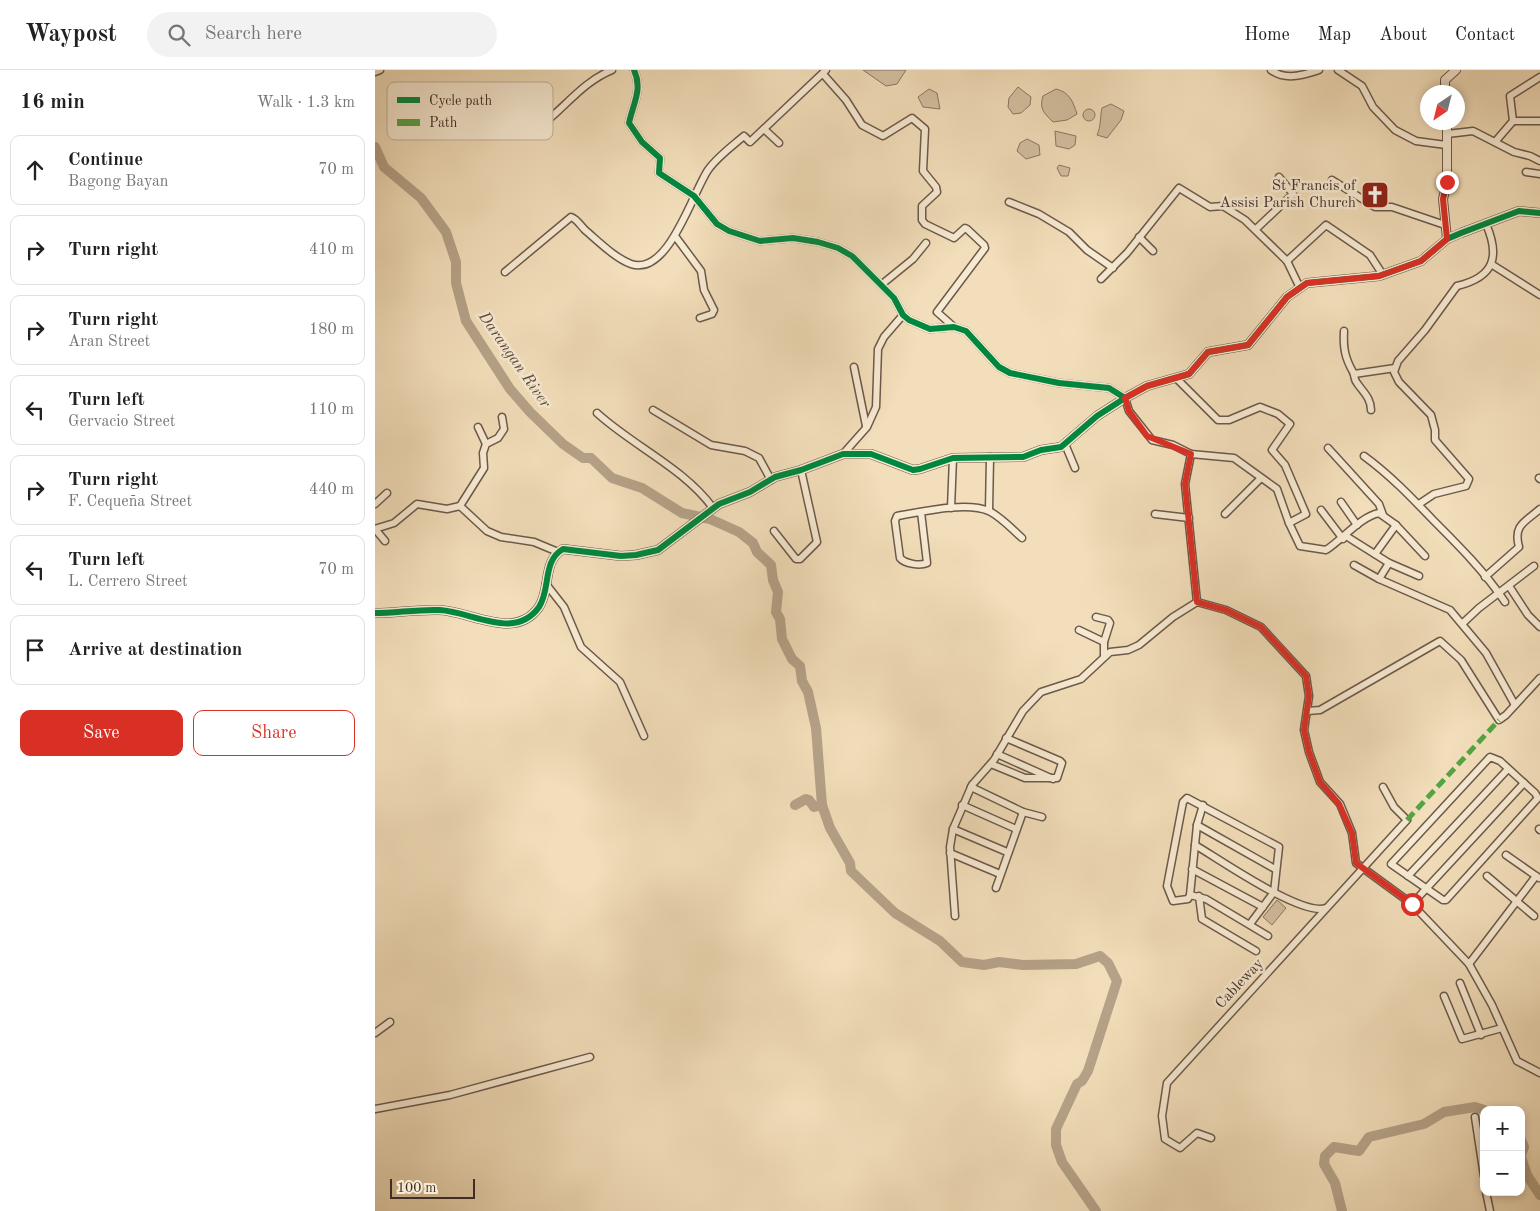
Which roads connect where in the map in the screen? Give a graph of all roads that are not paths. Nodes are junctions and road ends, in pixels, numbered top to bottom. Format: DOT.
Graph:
graph roads {
  1 [pos="380,70"];
  2 [pos="610,70"];
  3 [pos="634,70"];
  4 [pos="1271,70"];
  5 [pos="1319,70"];
  6 [pos="1338,70"];
  7 [pos="1456,70"];
  8 [pos="375,72"];
  9 [pos="825,72"];
  10 [pos="1540,77"];
  11 [pos="1445,85"];
  12 [pos="553,117"];
  13 [pos="1513,121"];
  14 [pos="1540,121"];
  15 [pos="764,129"];
  16 [pos="1447,130"];
  17 [pos="1447,134"];
  18 [pos="1495,142"];
  19 [pos="779,143"];
  20 [pos="1446,146"];
  21 [pos="1540,161"];
  22 [pos="1527,172"];
  23 [pos="1540,174"];
  24 [pos="1279,177"];
  25 [pos="1332,180"];
  26 [pos="694,196"];
  27 [pos="1009,202"];
  28 [pos="1540,212"];
  29 [pos="1486,224"];
  30 [pos="1445,225"];
  31 [pos="1256,229"];
  32 [pos="675,236"];
  33 [pos="1139,237"];
  34 [pos="1447,239"];
  35 [pos="926,243"];
  36 [pos="1153,250"];
  37 [pos="1287,261"];
  38 [pos="1491,264"];
  39 [pos="1113,268"];
  40 [pos="505,272"];
  41 [pos="1383,275"];
  42 [pos="1101,279"];
  43 [pos="881,285"];
  44 [pos="1300,288"];
  45 [pos="1540,295"];
  46 [pos="903,315"];
  47 [pos="700,318"];
  48 [pos="954,327"];
  49 [pos="1345,331"];
  50 [pos="854,367"];
  51 [pos="1395,368"];
  52 [pos="1354,374"];
  53 [pos="1176,378"];
  54 [pos="1125,398"];
  55 [pos="653,410"];
  56 [pos="1371,410"];
  57 [pos="597,413"];
  58 [pos="502,417"];
  59 [pos="867,427"];
  60 [pos="478,428"];
  61 [pos="486,444"];
  62 [pos="1065,444"];
  63 [pos="1328,448"];
  64 [pos="843,454"];
  65 [pos="1191,454"];
  66 [pos="1364,456"];
  67 [pos="990,457"];
  68 [pos="953,458"];
  69 [pos="1075,468"];
  70 [pos="801,470"];
  71 [pos="1261,478"];
  72 [pos="771,480"];
  73 [pos="387,492"];
  74 [pos="1341,502"];
  75 [pos="375,504"];
  76 [pos="1419,504"];
  77 [pos="460,506"];
  78 [pos="951,508"];
  79 [pos="711,509"];
  80 [pos="1540,509"];
  81 [pos="1321,510"];
  82 [pos="921,512"];
  83 [pos="989,512"];
  84 [pos="1155,514"];
  85 [pos="1225,514"];
  86 [pos="1383,515"];
  87 [pos="1189,518"];
  88 [pos="1289,523"];
  89 [pos="1357,525"];
  90 [pos="1397,525"];
  91 [pos="375,529"];
  92 [pos="774,531"];
  93 [pos="1345,537"];
  94 [pos="1022,538"];
  95 [pos="385,541"];
  96 [pos="558,552"];
  97 [pos="1375,554"];
  98 [pos="1425,556"];
  99 [pos="1389,563"];
  100 [pos="1354,565"];
  101 [pos="1534,566"];
  102 [pos="1419,576"];
  103 [pos="1485,577"];
  104 [pos="1379,579"];
  105 [pos="546,584"];
  106 [pos="1509,586"];
  107 [pos="1499,593"];
  108 [pos="1197,602"];
  109 [pos="1505,602"];
  110 [pos="375,614"];
  111 [pos="1096,617"];
  112 [pos="1463,623"];
  113 [pos="1540,627"];
  114 [pos="1079,630"];
  115 [pos="1104,642"];
  116 [pos="1104,656"];
  117 [pos="1540,678"];
  118 [pos="1515,705"];
  119 [pos="1308,711"];
  120 [pos="643,736"];
  121 [pos="1006,738"];
  122 [pos="997,754"];
  123 [pos="991,764"];
  124 [pos="1509,769"];
  125 [pos="1055,779"];
  126 [pos="1524,783"];
  127 [pos="971,787"];
  128 [pos="1383,788"];
  129 [pos="963,805"];
  130 [pos="1203,805"];
  131 [pos="1023,812"];
  132 [pos="1042,817"];
  133 [pos="1197,825"];
  134 [pos="953,829"];
  135 [pos="1016,829"];
  136 [pos="1195,845"];
  137 [pos="1007,852"];
  138 [pos="950,853"];
  139 [pos="1506,855"];
  140 [pos="1192,869"];
  141 [pos="1275,869"];
  142 [pos="1363,869"];
  143 [pos="1000,874"];
  144 [pos="1408,876"];
  145 [pos="1487,876"];
  146 [pos="1538,877"];
  147 [pos="996,888"];
  148 [pos="1426,889"];
  149 [pos="1274,892"];
  150 [pos="1190,895"];
  151 [pos="1199,896"];
  152 [pos="1516,901"];
  153 [pos="1412,904"];
  154 [pos="1263,907"];
  155 [pos="1328,907"];
  156 [pos="955,916"];
  157 [pos="1534,916"];
  158 [pos="1251,924"];
  159 [pos="1268,936"];
  160 [pos="1256,951"];
  161 [pos="1469,964"];
  162 [pos="1460,983"];
  163 [pos="1445,996"];
  164 [pos="390,1022"];
  165 [pos="1502,1028"];
  166 [pos="375,1032"];
  167 [pos="1481,1035"];
  168 [pos="590,1056"];
  169 [pos="1540,1073"];
  170 [pos="375,1109"];
  171 [pos="1475,1117"];
  172 [pos="1211,1138"];
  173 [pos="1480,1151"];
  174 [pos="1487,1196"];
  175 [pos="1489,1211"];
  1 -- 8 [label="street"];
  2 -- 12 [label="street"];
  3 -- 26 [label="street"];
  4 -- 5 [label="street"];
  6 -- 20 [label="street"];
  7 -- 11 [label="street"];
  9 -- 15 [label="street"];
  9 -- 48 [label="street"];
  10 -- 13 [label="street"];
  13 -- 14 [label="street"];
  13 -- 18 [label="street"];
  15 -- 19 [label="street"];
  15 -- 26 [label="street"];
  16 -- 17 [label="street"];
  17 -- 18 [label="street"];
  17 -- 20 [label="street"];
  18 -- 21 [label="street"];
  20 -- 30 [label="street"];
  22 -- 23 [label="street"];
  24 -- 31 [label="street"];
  25 -- 30 [label="street"];
  26 -- 32 [label="street"];
  26 -- 43 [label="street"];
  27 -- 39 [label="street"];
  28 -- 29 [label="street"];
  29 -- 34 [label="street"];
  29 -- 38 [label="street"];
  30 -- 34 [label="street"];
  31 -- 33 [label="street"];
  31 -- 37 [label="street"];
  32 -- 40 [label="street"];
  32 -- 47 [label="street"];
  33 -- 36 [label="street"];
  33 -- 39 [label="street"];
  34 -- 41 [label="street"];
  35 -- 43 [label="street"];
  37 -- 41 [label="street"];
  37 -- 44 [label="street"];
  38 -- 45 [label="street"];
  38 -- 51 [label="street"];
  39 -- 42 [label="street"];
  41 -- 44 [label="street"];
  43 -- 46 [label="street"];
  44 -- 53 [label="street"];
  46 -- 48 [label="street"];
  46 -- 59 [label="street"];
  48 -- 54 [label="street"];
  49 -- 52 [label="street"];
  50 -- 59 [label="street"];
  51 -- 52 [label="street"];
  51 -- 76 [label="street"];
  52 -- 56 [label="street"];
  53 -- 54 [label="street"];
  53 -- 88 [label="street"];
  54 -- 62 [label="street"];
  54 -- 65 [label="street"];
  55 -- 72 [label="street"];
  57 -- 79 [label="street"];
  58 -- 61 [label="street"];
  59 -- 64 [label="street"];
  60 -- 61 [label="street"];
  61 -- 77 [label="street"];
  62 -- 67 [label="street"];
  62 -- 69 [label="street"];
  63 -- 86 [label="street"];
  64 -- 68 [label="street"];
  64 -- 70 [label="street"];
  65 -- 71 [label="street"];
  65 -- 87 [label="street"];
  66 -- 76 [label="street"];
  67 -- 68 [label="street"];
  67 -- 83 [label="street"];
  68 -- 78 [label="street"];
  70 -- 72 [label="street"];
  70 -- 92 [label="street"];
  71 -- 85 [label="street"];
  71 -- 88 [label="street"];
  72 -- 79 [label="street"];
  73 -- 75 [label="street"];
  74 -- 89 [label="street"];
  76 -- 103 [label="street"];
  77 -- 91 [label="street"];
  77 -- 96 [label="street"];
  78 -- 82 [label="street"];
  78 -- 83 [label="street"];
  79 -- 96 [label="street"];
  80 -- 103 [label="street"];
  81 -- 93 [label="street"];
  82 -- 82 [label="street"];
  83 -- 94 [label="street"];
  84 -- 87 [label="street"];
  86 -- 89 [label="street"];
  86 -- 90 [label="street"];
  87 -- 108 [label="street"];
  88 -- 93 [label="street"];
  89 -- 93 [label="street"];
  90 -- 97 [label="street"];
  90 -- 98 [label="street"];
  91 -- 95 [label="street"];
  93 -- 97 [label="street"];
  96 -- 105 [label="street"];
  97 -- 99 [label="street"];
  99 -- 102 [label="street"];
  99 -- 104 [label="street"];
  100 -- 104 [label="street"];
  101 -- 106 [label="street"];
  103 -- 107 [label="street"];
  104 -- 112 [label="street"];
  105 -- 110 [label="street"];
  105 -- 120 [label="street"];
  106 -- 107 [label="street"];
  106 -- 113 [label="street"];
  107 -- 109 [label="street"];
  107 -- 112 [label="street"];
  108 -- 116 [label="street"];
  108 -- 119 [label="street"];
  111 -- 115 [label="street"];
  112 -- 118 [label="street"];
  114 -- 115 [label="street"];
  115 -- 116 [label="street"];
  116 -- 121 [label="street"];
  117 -- 118 [label="street"];
  118 -- 119 [label="street"];
  119 -- 142 [label="street"];
  121 -- 122 [label="street"];
  121 -- 125 [label="street"];
  122 -- 123 [label="street"];
  122 -- 125 [label="street"];
  123 -- 125 [label="street"];
  123 -- 127 [label="street"];
  124 -- 126 [label="street"];
  124 -- 144 [label="street"];
  124 -- 144 [label="street"];
  126 -- 148 [label="street"];
  126 -- 148 [label="street"];
  127 -- 129 [label="street"];
  127 -- 131 [label="street"];
  128 -- 142 [label="street, Cableway"];
  129 -- 134 [label="street"];
  129 -- 135 [label="street"];
  130 -- 133 [label="street"];
  130 -- 141 [label="street"];
  130 -- 150 [label="street"];
  131 -- 132 [label="street"];
  131 -- 135 [label="street"];
  133 -- 136 [label="street"];
  133 -- 141 [label="street"];
  134 -- 137 [label="street"];
  134 -- 138 [label="street"];
  135 -- 137 [label="street"];
  136 -- 140 [label="street"];
  136 -- 149 [label="street"];
  137 -- 143 [label="street"];
  138 -- 143 [label="street"];
  138 -- 156 [label="street"];
  139 -- 146 [label="street"];
  140 -- 150 [label="street"];
  140 -- 154 [label="street"];
  141 -- 149 [label="street"];
  142 -- 153 [label="street"];
  142 -- 155 [label="street, Cableway"];
  143 -- 147 [label="street"];
  144 -- 148 [label="street"];
  145 -- 152 [label="street"];
  146 -- 152 [label="street"];
  148 -- 153 [label="street"];
  149 -- 154 [label="street"];
  149 -- 155 [label="street"];
  150 -- 151 [label="street"];
  151 -- 158 [label="street"];
  151 -- 160 [label="street"];
  152 -- 157 [label="street"];
  152 -- 161 [label="street"];
  153 -- 161 [label="street"];
  154 -- 158 [label="street"];
  155 -- 172 [label="street, Cableway"];
  158 -- 159 [label="street"];
  161 -- 165 [label="street"];
  162 -- 167 [label="street"];
  163 -- 167 [label="street"];
  164 -- 166 [label="street"];
  165 -- 167 [label="street"];
  165 -- 169 [label="street"];
  168 -- 170 [label="street"];
  171 -- 173 [label="street"];
  174 -- 175 [label="street"];
}
